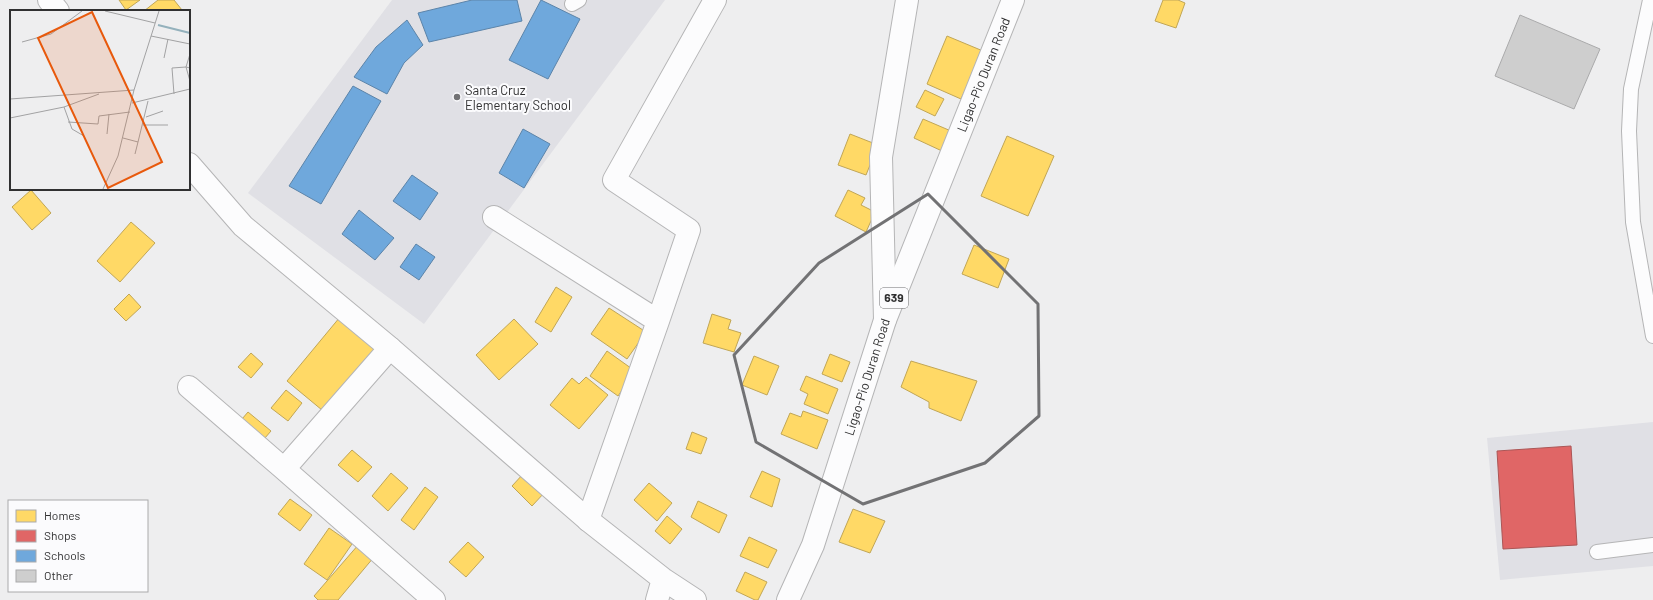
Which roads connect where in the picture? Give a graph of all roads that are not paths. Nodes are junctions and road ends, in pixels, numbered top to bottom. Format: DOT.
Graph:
graph roads {
  1 [pos="49,0"];
  2 [pos="715,0"];
  3 [pos="907,0"];
  4 [pos="1013,0"];
  5 [pos="1650,0"];
  6 [pos="57,10"];
  7 [pos="190,165"];
  8 [pos="494,217"];
  9 [pos="885,320"];
  10 [pos="658,321"];
  11 [pos="1653,336"];
  12 [pos="390,348"];
  13 [pos="189,387"];
  14 [pos="284,469"];
  15 [pos="588,520"];
  16 [pos="1653,545"];
  17 [pos="1597,552"];
  18 [pos="663,579"];
  19 [pos="423,596"];
  20 [pos="657,600"];
  21 [pos="695,600"];
  22 [pos="788,600"];
  1 -- 6 [label="street"];
  2 -- 10 [label="street"];
  3 -- 9 [label="street"];
  4 -- 9 [label="street, Ligao-Pio Duran Road / 639"];
  5 -- 11 [label="lane"];
  7 -- 12 [label="street"];
  8 -- 10 [label="street"];
  9 -- 22 [label="street, Ligao-Pio Duran Road / 639"];
  10 -- 15 [label="street"];
  12 -- 14 [label="street"];
  12 -- 15 [label="street"];
  13 -- 14 [label="street"];
  14 -- 19 [label="street"];
  15 -- 18 [label="street"];
  16 -- 17 [label="lane"];
  18 -- 20 [label="street"];
  18 -- 21 [label="street"];
}
